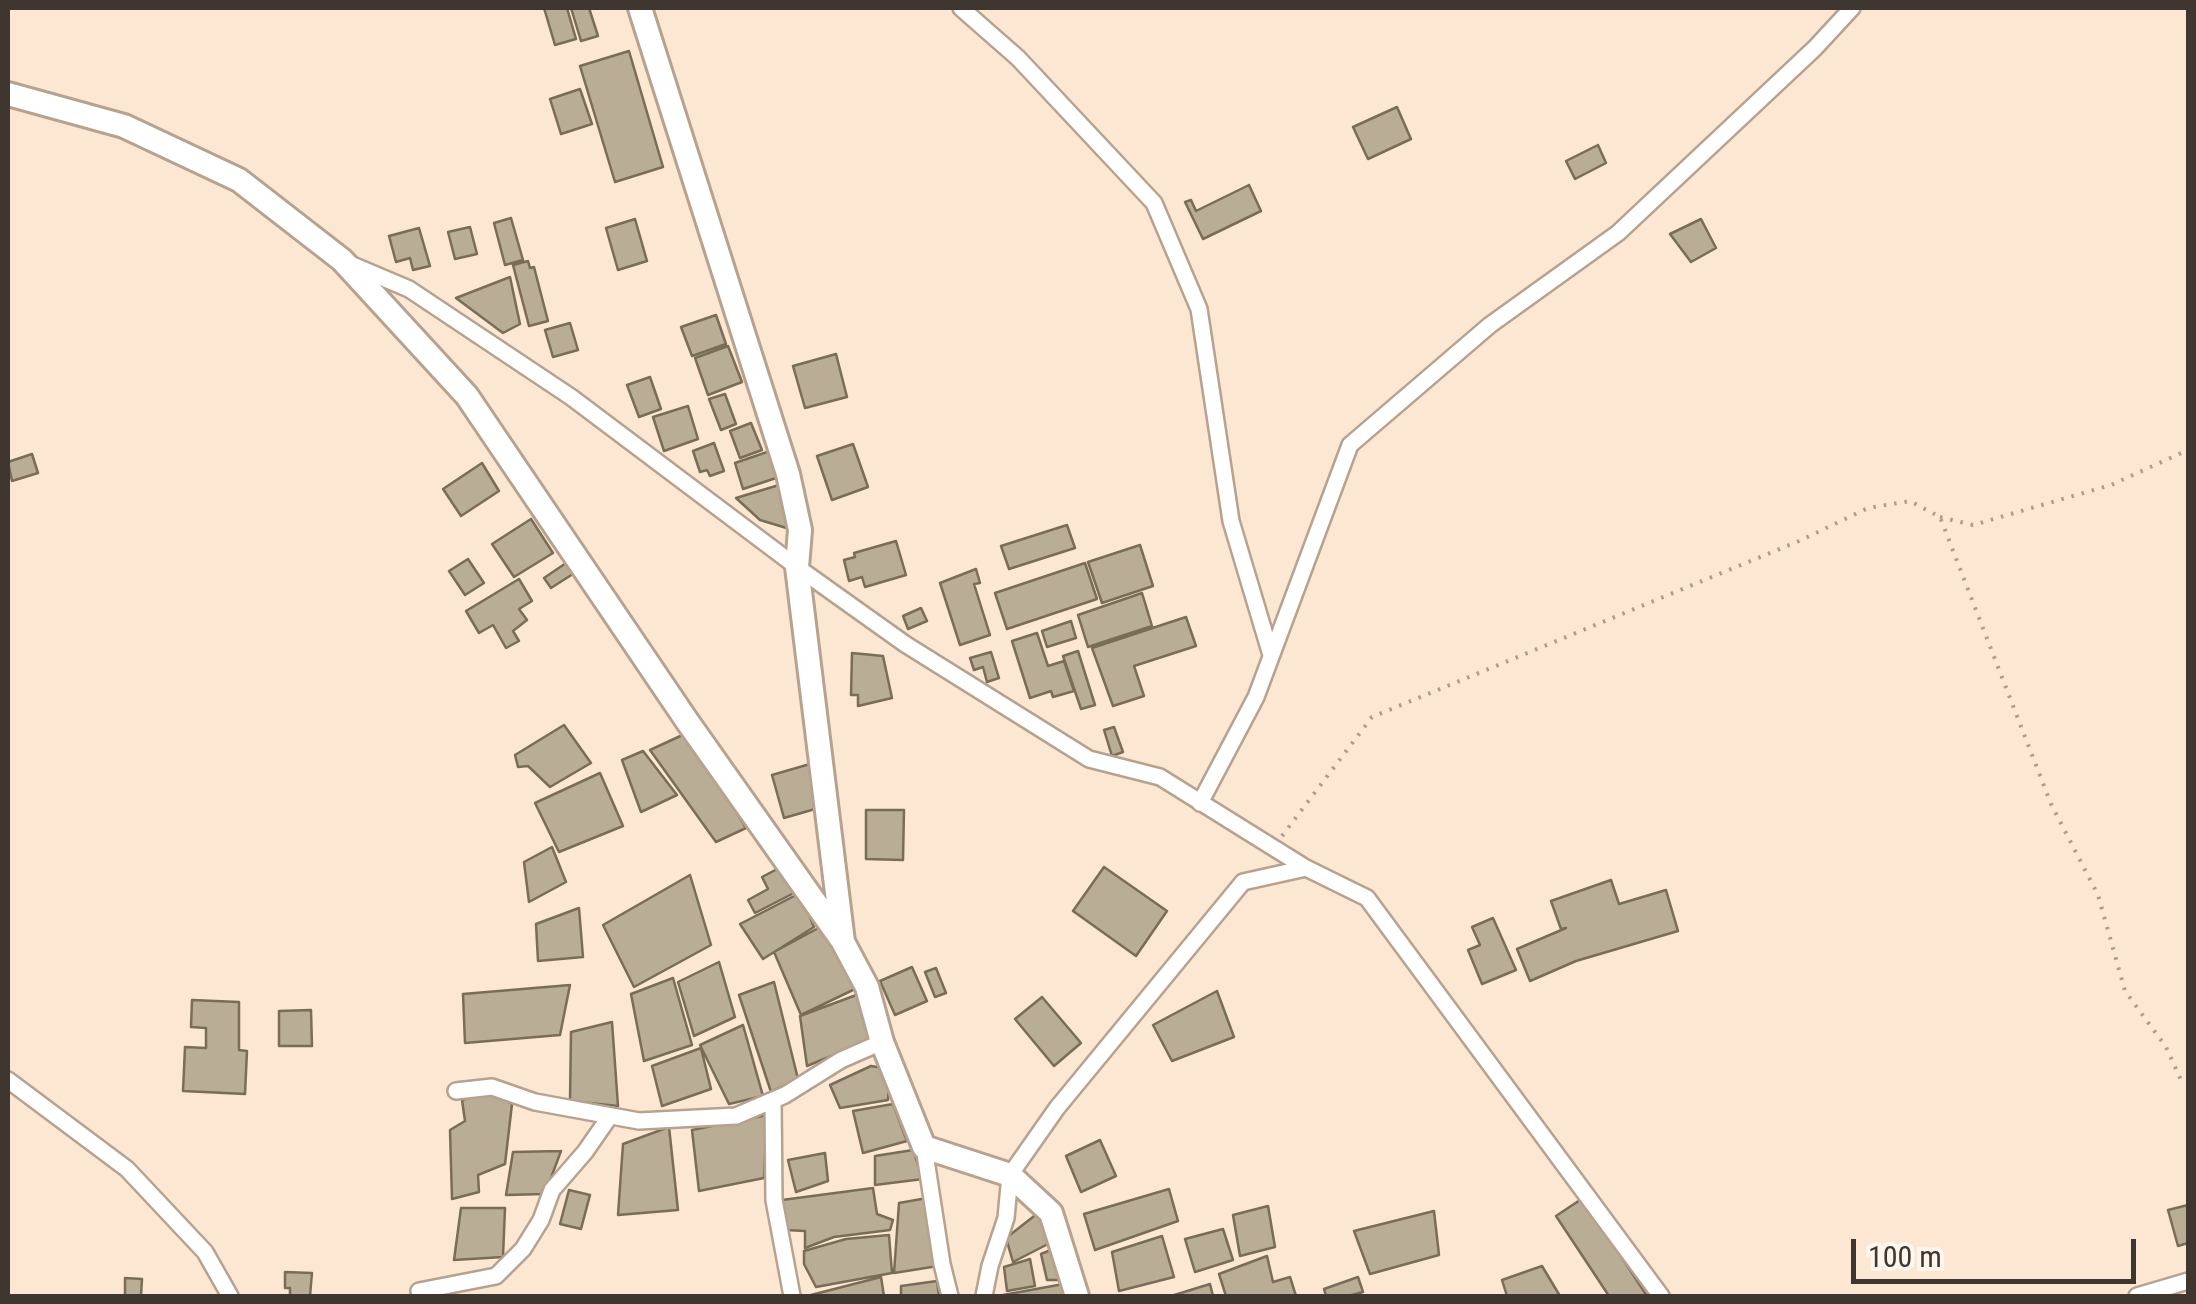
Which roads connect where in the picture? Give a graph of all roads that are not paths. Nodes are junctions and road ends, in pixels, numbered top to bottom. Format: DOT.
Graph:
graph roads {
  1 [pos="640,8"];
  2 [pos="961,8"];
  3 [pos="1852,8"];
  4 [pos="8,94"];
  5 [pos="342,260"];
  6 [pos="797,568"];
  7 [pos="1270,656"];
  8 [pos="1200,803"];
  9 [pos="1306,868"];
  10 [pos="843,942"];
  11 [pos="882,1042"];
  12 [pos="8,1080"];
  13 [pos="456,1091"];
  14 [pos="772,1100"];
  15 [pos="610,1116"];
  16 [pos="924,1147"];
  17 [pos="1010,1175"];
  18 [pos="2188,1281"];
  19 [pos="419,1291"];
  20 [pos="230,1296"];
  21 [pos="792,1296"];
  22 [pos="950,1296"];
  23 [pos="984,1296"];
  24 [pos="1077,1296"];
  25 [pos="1661,1296"];
  26 [pos="2137,1296"];
  1 -- 6 [label="street"];
  2 -- 7 [label="street"];
  3 -- 7 [label="street"];
  4 -- 5 [label="street"];
  5 -- 6 [label="street"];
  5 -- 10 [label="street"];
  6 -- 8 [label="street"];
  6 -- 10 [label="street"];
  7 -- 8 [label="street"];
  8 -- 9 [label="street"];
  9 -- 17 [label="street"];
  9 -- 25 [label="street"];
  10 -- 11 [label="street"];
  11 -- 14 [label="street"];
  11 -- 16 [label="street"];
  12 -- 20 [label="street"];
  13 -- 15 [label="street"];
  14 -- 15 [label="street"];
  14 -- 21 [label="street"];
  15 -- 19 [label="street"];
  16 -- 17 [label="street"];
  16 -- 22 [label="street"];
  17 -- 23 [label="street"];
  17 -- 24 [label="street"];
  18 -- 26 [label="street"];
}
